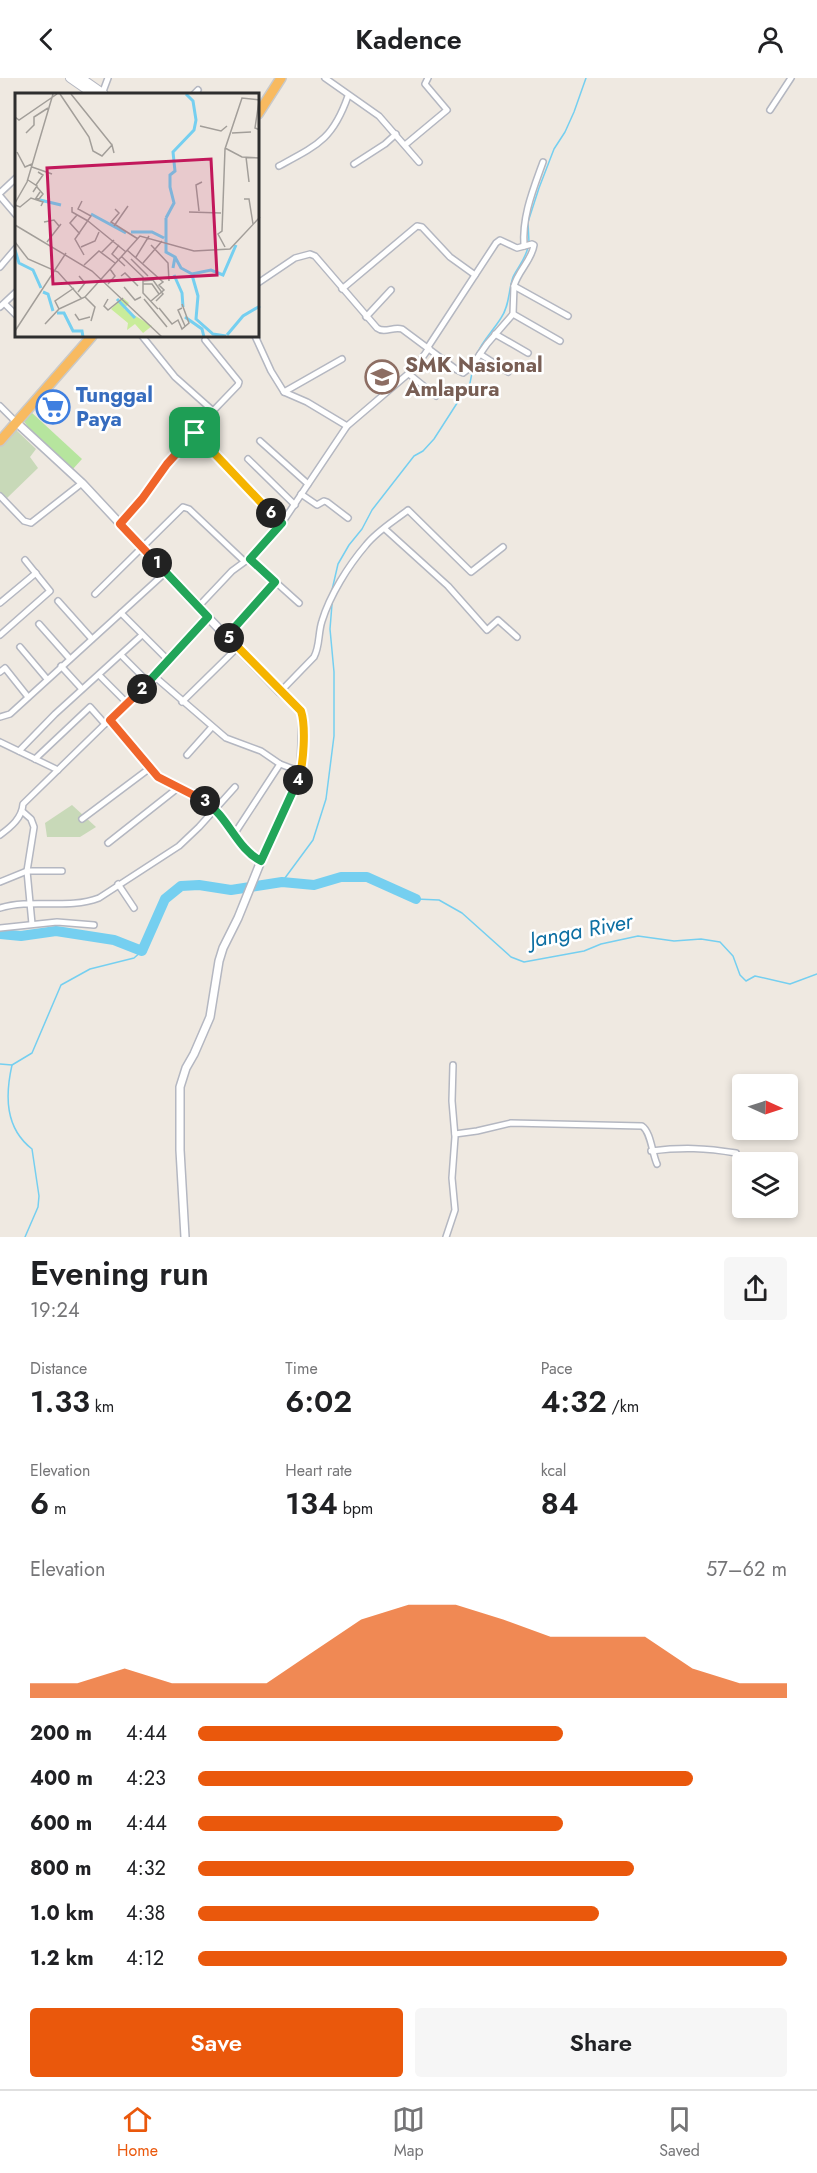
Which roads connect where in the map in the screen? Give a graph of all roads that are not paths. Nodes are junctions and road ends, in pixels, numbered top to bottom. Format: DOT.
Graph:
graph roads {
  1 [pos="70,78"];
  2 [pos="81,78"];
  3 [pos="108,78"];
  4 [pos="281,78"];
  5 [pos="325,78"];
  6 [pos="428,78"];
  7 [pos="791,78"];
  8 [pos="92,93"];
  9 [pos="102,93"];
  10 [pos="103,93"];
  11 [pos="348,96"];
  12 [pos="770,110"];
  13 [pos="260,111"];
  14 [pos="396,134"];
  15 [pos="405,145"];
  16 [pos="418,162"];
  17 [pos="543,162"];
  18 [pos="354,164"];
  19 [pos="279,166"];
  20 [pos="15,179"];
  21 [pos="0,194"];
  22 [pos="15,214"];
  23 [pos="528,245"];
  24 [pos="15,249"];
  25 [pos="0,267"];
  26 [pos="476,275"];
  27 [pos="260,282"];
  28 [pos="514,285"];
  29 [pos="342,289"];
  30 [pos="391,290"];
  31 [pos="15,293"];
  32 [pos="2,306"];
  33 [pos="15,314"];
  34 [pos="513,314"];
  35 [pos="366,316"];
  36 [pos="568,316"];
  37 [pos="495,334"];
  38 [pos="90,338"];
  39 [pos="144,338"];
  40 [pos="256,338"];
  41 [pos="205,340"];
  42 [pos="560,341"];
  43 [pos="428,348"];
  44 [pos="528,353"];
  45 [pos="480,354"];
  46 [pos="342,359"];
  47 [pos="508,372"];
  48 [pos="409,374"];
  49 [pos="284,392"];
  50 [pos="436,396"];
  51 [pos="0,406"];
  52 [pos="212,411"];
  53 [pos="17,423"];
  54 [pos="346,426"];
  55 [pos="195,433"];
  56 [pos="0,441"];
  57 [pos="260,441"];
  58 [pos="248,459"];
  59 [pos="82,483"];
  60 [pos="308,484"];
  61 [pos="301,494"];
  62 [pos="0,496"];
  63 [pos="295,505"];
  64 [pos="348,518"];
  65 [pos="282,523"];
  66 [pos="120,524"];
  67 [pos="385,529"];
  68 [pos="143,547"];
  69 [pos="503,547"];
  70 [pos="24,560"];
  71 [pos="247,560"];
  72 [pos="166,572"];
  73 [pos="36,573"];
  74 [pos="275,582"];
  75 [pos="95,594"];
  76 [pos="58,601"];
  77 [pos="0,603"];
  78 [pos="299,603"];
  79 [pos="198,608"];
  80 [pos="121,613"];
  81 [pos="208,617"];
  82 [pos="39,624"];
  83 [pos="0,635"];
  84 [pos="142,635"];
  85 [pos="227,636"];
  86 [pos="517,638"];
  87 [pos="92,639"];
  88 [pos="20,647"];
  89 [pos="238,647"];
  90 [pos="121,655"];
  91 [pos="70,659"];
  92 [pos="169,661"];
  93 [pos="61,666"];
  94 [pos="0,672"];
  95 [pos="99,675"];
  96 [pos="154,676"];
  97 [pos="47,679"];
  98 [pos="148,682"];
  99 [pos="82,689"];
  100 [pos="280,692"];
  101 [pos="28,697"];
  102 [pos="183,702"];
  103 [pos="127,703"];
  104 [pos="0,717"];
  105 [pos="107,722"];
  106 [pos="212,727"];
  107 [pos="0,742"];
  108 [pos="19,751"];
  109 [pos="187,755"];
  110 [pos="35,759"];
  111 [pos="280,764"];
  112 [pos="150,768"];
  113 [pos="58,770"];
  114 [pos="301,772"];
  115 [pos="179,787"];
  116 [pos="235,787"];
  117 [pos="215,809"];
  118 [pos="22,811"];
  119 [pos="82,819"];
  120 [pos="234,833"];
  121 [pos="0,835"];
  122 [pos="108,843"];
  123 [pos="261,861"];
  124 [pos="27,870"];
  125 [pos="62,871"];
  126 [pos="0,882"];
  127 [pos="118,884"];
  128 [pos="30,904"];
  129 [pos="0,908"];
  130 [pos="134,908"];
  131 [pos="32,924"];
  132 [pos="94,925"];
  133 [pos="0,927"];
  134 [pos="453,1065"];
  135 [pos="455,1134"];
  136 [pos="651,1151"];
  137 [pos="732,1152"];
  138 [pos="657,1164"];
  139 [pos="185,1237"];
  140 [pos="446,1237"];
  1 -- 8 [label="main road"];
  2 -- 9 [label="main road"];
  3 -- 10 [label="street"];
  4 -- 13 [label="highway"];
  5 -- 11 [label="street"];
  6 -- 15 [label="street"];
  7 -- 12 [label="street"];
  11 -- 14 [label="street"];
  11 -- 19 [label="street"];
  14 -- 15 [label="street"];
  14 -- 18 [label="street"];
  15 -- 16 [label="street"];
  17 -- 23 [label="street"];
  20 -- 21 [label="street"];
  21 -- 22 [label="street"];
  23 -- 26 [label="street"];
  23 -- 28 [label="street"];
  24 -- 25 [label="street"];
  26 -- 29 [label="street"];
  26 -- 43 [label="street"];
  27 -- 29 [label="street"];
  28 -- 34 [label="street"];
  28 -- 36 [label="street"];
  29 -- 35 [label="street"];
  30 -- 35 [label="street"];
  31 -- 32 [label="street"];
  32 -- 33 [label="street"];
  34 -- 37 [label="street"];
  34 -- 42 [label="street"];
  35 -- 43 [label="street"];
  37 -- 44 [label="street"];
  37 -- 45 [label="street"];
  38 -- 53 [label="highway"];
  39 -- 52 [label="street"];
  40 -- 49 [label="street"];
  41 -- 52 [label="street"];
  43 -- 45 [label="street"];
  43 -- 48 [label="street"];
  45 -- 47 [label="street"];
  46 -- 49 [label="street"];
  48 -- 50 [label="street"];
  48 -- 54 [label="street"];
  49 -- 54 [label="street"];
  51 -- 53 [label="street"];
  52 -- 55 [label="street"];
  53 -- 56 [label="highway"];
  53 -- 59 [label="street"];
  54 -- 60 [label="street"];
  55 -- 65 [label="street"];
  55 -- 66 [label="street"];
  57 -- 60 [label="street"];
  58 -- 63 [label="street"];
  59 -- 62 [label="street"];
  59 -- 66 [label="street"];
  60 -- 61 [label="street"];
  61 -- 63 [label="street"];
  61 -- 64 [label="street"];
  63 -- 65 [label="street"];
  65 -- 71 [label="street"];
  66 -- 68 [label="street"];
  67 -- 69 [label="street"];
  67 -- 86 [label="street"];
  67 -- 100 [label="street"];
  68 -- 71 [label="street"];
  68 -- 72 [label="street"];
  68 -- 75 [label="street"];
  70 -- 73 [label="street"];
  71 -- 74 [label="street"];
  71 -- 79 [label="street"];
  72 -- 79 [label="street"];
  72 -- 80 [label="street"];
  73 -- 77 [label="street"];
  73 -- 83 [label="street"];
  74 -- 78 [label="street"];
  74 -- 85 [label="street"];
  76 -- 87 [label="street"];
  79 -- 81 [label="street"];
  80 -- 84 [label="street"];
  80 -- 87 [label="street"];
  81 -- 85 [label="street"];
  81 -- 92 [label="street"];
  82 -- 91 [label="street"];
  84 -- 90 [label="street"];
  84 -- 92 [label="street"];
  85 -- 89 [label="street"];
  87 -- 91 [label="street"];
  88 -- 97 [label="street"];
  89 -- 100 [label="street"];
  89 -- 102 [label="street"];
  90 -- 95 [label="street"];
  90 -- 98 [label="street"];
  91 -- 93 [label="street"];
  92 -- 96 [label="street"];
  93 -- 97 [label="street"];
  93 -- 99 [label="street"];
  94 -- 101 [label="street"];
  95 -- 99 [label="street"];
  95 -- 103 [label="street"];
  96 -- 98 [label="street"];
  96 -- 102 [label="street"];
  97 -- 101 [label="street"];
  98 -- 103 [label="street"];
  99 -- 108 [label="street"];
  100 -- 114 [label="street"];
  101 -- 104 [label="street"];
  102 -- 106 [label="street"];
  103 -- 105 [label="street"];
  105 -- 110 [label="street"];
  105 -- 112 [label="street"];
  105 -- 113 [label="street"];
  106 -- 109 [label="street"];
  106 -- 111 [label="street"];
  107 -- 108 [label="street"];
  108 -- 110 [label="street"];
  110 -- 113 [label="street"];
  111 -- 114 [label="street"];
  111 -- 120 [label="street"];
  112 -- 115 [label="street"];
  112 -- 119 [label="street"];
  113 -- 118 [label="street"];
  114 -- 123 [label="street"];
  115 -- 117 [label="street"];
  115 -- 122 [label="street"];
  116 -- 117 [label="street"];
  117 -- 120 [label="street"];
  117 -- 127 [label="street"];
  118 -- 121 [label="street"];
  118 -- 124 [label="street"];
  120 -- 123 [label="street"];
  123 -- 139 [label="street"];
  124 -- 125 [label="street"];
  124 -- 126 [label="street"];
  124 -- 128 [label="street"];
  127 -- 128 [label="street"];
  127 -- 130 [label="street"];
  128 -- 129 [label="street"];
  128 -- 131 [label="street"];
  131 -- 132 [label="street"];
  131 -- 133 [label="street"];
  134 -- 135 [label="street"];
  135 -- 136 [label="street"];
  135 -- 140 [label="street"];
  136 -- 137 [label="street"];
  136 -- 138 [label="street"];
}
